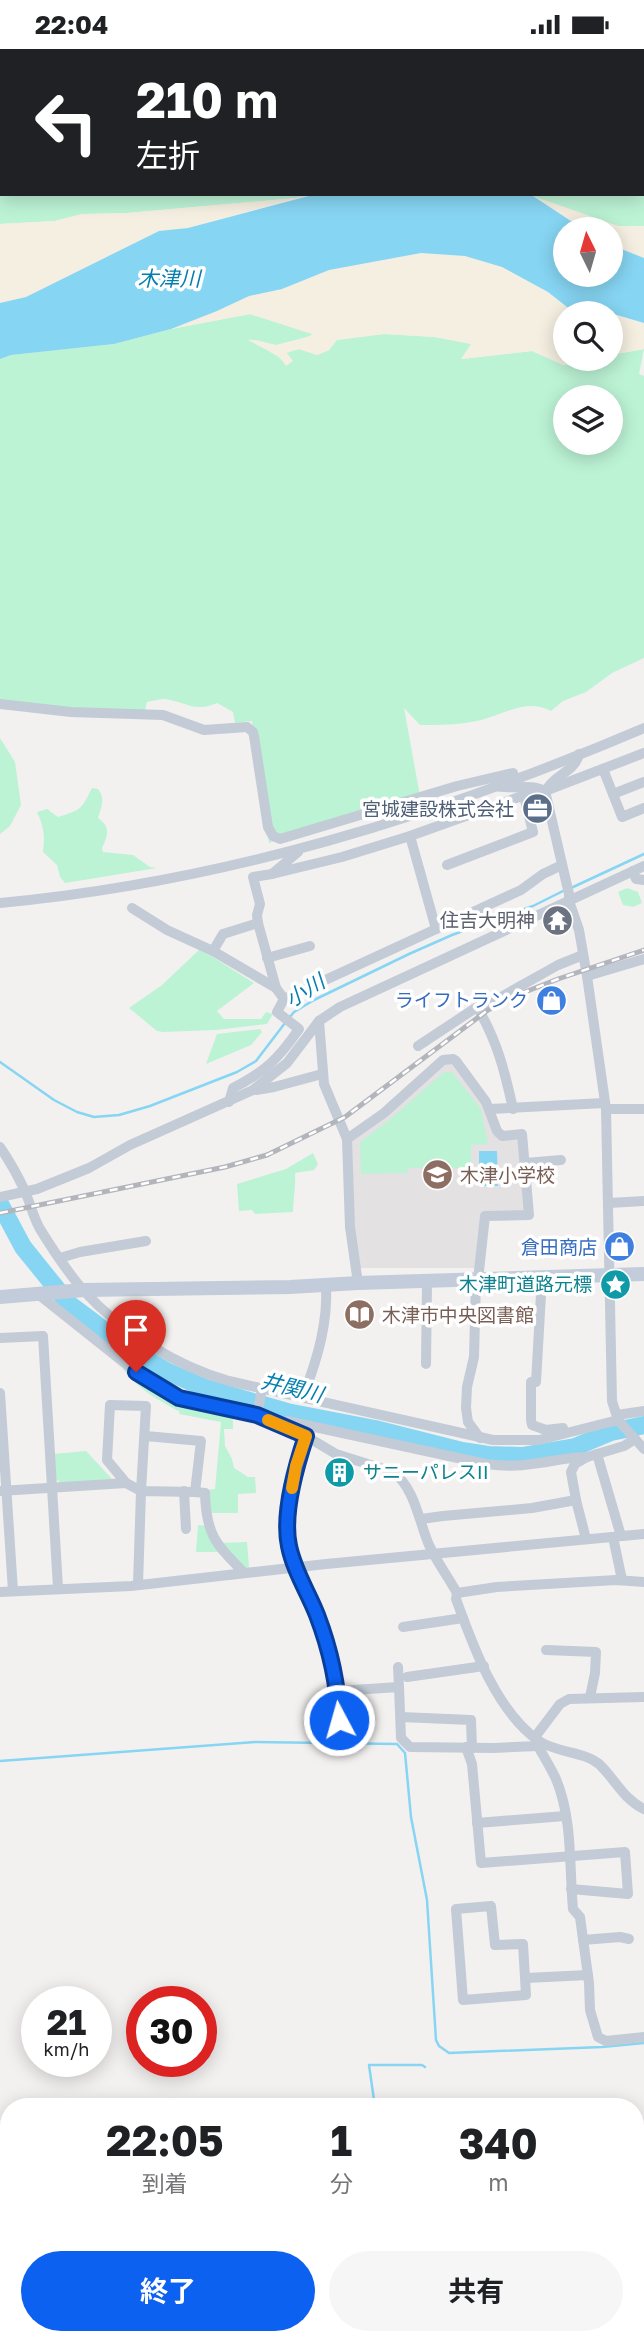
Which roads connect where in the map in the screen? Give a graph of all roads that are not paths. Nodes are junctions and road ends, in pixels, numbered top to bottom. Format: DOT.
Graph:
graph roads {
  1 [pos="0,704"];
  2 [pos="644,728"];
  3 [pos="644,753"];
  4 [pos="579,754"];
  5 [pos="603,769"];
  6 [pos="537,771"];
  7 [pos="644,782"];
  8 [pos="494,786"];
  9 [pos="545,792"];
  10 [pos="613,794"];
  11 [pos="524,796"];
  12 [pos="644,808"];
  13 [pos="410,836"];
  14 [pos="304,848"];
  15 [pos="447,865"];
  16 [pos="644,866"];
  17 [pos="563,869"];
  18 [pos="633,871"];
  19 [pos="272,874"];
  20 [pos="644,880"];
  21 [pos="569,898"];
  22 [pos="0,903"];
  23 [pos="131,908"];
  24 [pos="258,923"];
  25 [pos="436,929"];
  26 [pos="310,946"];
  27 [pos="213,951"];
  28 [pos="583,955"];
  29 [pos="267,958"];
  30 [pos="644,959"];
  31 [pos="587,977"];
  32 [pos="276,988"];
  33 [pos="284,999"];
  34 [pos="477,1007"];
  35 [pos="319,1021"];
  36 [pos="418,1046"];
  37 [pos="322,1073"];
  38 [pos="253,1090"];
  39 [pos="229,1101"];
  40 [pos="605,1107"];
  41 [pos="490,1109"];
  42 [pos="513,1109"];
  43 [pos="644,1109"];
  44 [pos="347,1139"];
  45 [pos="0,1147"];
  46 [pos="561,1160"];
  47 [pos="526,1163"];
  48 [pos="20,1192"];
  49 [pos="0,1196"];
  50 [pos="644,1202"];
  51 [pos="609,1203"];
  52 [pos="146,1241"];
  53 [pos="60,1258"];
  54 [pos="644,1274"];
  55 [pos="609,1275"];
  56 [pos="542,1277"];
  57 [pos="477,1280"];
  58 [pos="427,1281"];
  59 [pos="358,1283"];
  60 [pos="326,1285"];
  61 [pos="81,1290"];
  62 [pos="44,1294"];
  63 [pos="0,1297"];
  64 [pos="0,1338"];
  65 [pos="426,1364"];
  66 [pos="262,1390"];
  67 [pos="0,1393"];
  68 [pos="644,1411"];
  69 [pos="257,1413"];
  70 [pos="618,1419"];
  71 [pos="603,1425"];
  72 [pos="146,1436"];
  73 [pos="306,1436"];
  74 [pos="480,1438"];
  75 [pos="633,1438"];
  76 [pos="644,1448"];
  77 [pos="592,1456"];
  78 [pos="126,1483"];
  79 [pos="52,1488"];
  80 [pos="3,1491"];
  81 [pos="141,1491"];
  82 [pos="190,1492"];
  83 [pos="576,1500"];
  84 [pos="421,1520"];
  85 [pos="186,1529"];
  86 [pos="644,1534"];
  87 [pos="617,1536"];
  88 [pos="586,1539"];
  89 [pos="433,1553"];
  90 [pos="296,1568"];
  91 [pos="244,1573"];
  92 [pos="622,1580"];
  93 [pos="644,1582"];
  94 [pos="138,1585"];
  95 [pos="58,1588"];
  96 [pos="13,1591"];
  97 [pos="0,1593"];
  98 [pos="457,1593"];
  99 [pos="463,1618"];
  100 [pos="403,1627"];
  101 [pos="546,1650"];
  102 [pos="484,1666"];
  103 [pos="398,1667"];
  104 [pos="407,1677"];
  105 [pos="399,1687"];
  106 [pos="337,1691"];
  107 [pos="590,1697"];
  108 [pos="644,1697"];
  109 [pos="401,1717"];
  110 [pos="332,1736"];
  111 [pos="538,1742"];
  112 [pos="469,1748"];
  113 [pos="644,1809"];
  114 [pos="565,1816"];
  115 [pos="477,1823"];
  116 [pos="570,1857"];
  117 [pos="572,1889"];
  118 [pos="629,1939"];
  119 [pos="583,1940"];
  120 [pos="588,1975"];
  121 [pos="526,1978"];
  122 [pos="644,2037"];
  1 -- 6 [label="street"];
  2 -- 4 [label="street"];
  3 -- 5 [label="street"];
  4 -- 6 [label="street"];
  4 -- 9 [label="street"];
  5 -- 9 [label="street"];
  5 -- 10 [label="street"];
  6 -- 8 [label="street"];
  7 -- 10 [label="street"];
  8 -- 9 [label="street"];
  8 -- 14 [label="street"];
  9 -- 11 [label="street"];
  9 -- 17 [label="street"];
  10 -- 12 [label="street"];
  11 -- 13 [label="street"];
  11 -- 15 [label="street"];
  13 -- 19 [label="street"];
  13 -- 25 [label="street"];
  14 -- 19 [label="street"];
  14 -- 22 [label="street"];
  16 -- 18 [label="street"];
  17 -- 21 [label="street"];
  17 -- 25 [label="street"];
  18 -- 20 [label="street"];
  18 -- 21 [label="street"];
  19 -- 24 [label="street"];
  21 -- 28 [label="street"];
  21 -- 35 [label="street"];
  23 -- 27 [label="street"];
  24 -- 27 [label="street"];
  24 -- 29 [label="street"];
  25 -- 33 [label="street"];
  26 -- 29 [label="street"];
  27 -- 32 [label="street"];
  28 -- 31 [label="street"];
  28 -- 34 [label="street"];
  29 -- 32 [label="street"];
  30 -- 31 [label="street"];
  31 -- 40 [label="street"];
  32 -- 33 [label="street"];
  33 -- 39 [label="street"];
  34 -- 36 [label="street"];
  34 -- 42 [label="street"];
  35 -- 37 [label="street"];
  35 -- 38 [label="street"];
  37 -- 38 [label="street"];
  37 -- 44 [label="street"];
  38 -- 39 [label="street"];
  39 -- 48 [label="street"];
  40 -- 42 [label="street"];
  40 -- 43 [label="street"];
  40 -- 51 [label="street"];
  41 -- 42 [label="street"];
  41 -- 44 [label="street"];
  41 -- 47 [label="street"];
  44 -- 59 [label="street"];
  45 -- 48 [label="street"];
  46 -- 47 [label="street"];
  47 -- 57 [label="street"];
  48 -- 49 [label="street"];
  48 -- 53 [label="street"];
  50 -- 51 [label="street"];
  51 -- 55 [label="street"];
  52 -- 53 [label="street"];
  53 -- 61 [label="street"];
  54 -- 55 [label="street"];
  55 -- 56 [label="street"];
  55 -- 70 [label="street"];
  56 -- 57 [label="street"];
  56 -- 71 [label="street"];
  57 -- 58 [label="street"];
  57 -- 74 [label="street"];
  58 -- 59 [label="street"];
  58 -- 65 [label="street"];
  59 -- 60 [label="street"];
  60 -- 61 [label="street"];
  60 -- 66 [label="street"];
  61 -- 62 [label="street"];
  61 -- 66 [label="street"];
  62 -- 63 [label="street"];
  62 -- 69 [label="street"];
  64 -- 79 [label="street"];
  66 -- 69 [label="street"];
  66 -- 74 [label="street"];
  67 -- 80 [label="street"];
  68 -- 70 [label="street"];
  69 -- 73 [label="street"];
  69 -- 77 [label="street"];
  70 -- 71 [label="street"];
  70 -- 75 [label="street"];
  71 -- 74 [label="street"];
  72 -- 78 [label="street"];
  72 -- 81 [label="street"];
  72 -- 82 [label="street"];
  73 -- 84 [label="street"];
  73 -- 90 [label="street"];
  75 -- 76 [label="street"];
  75 -- 77 [label="street"];
  77 -- 83 [label="street"];
  77 -- 87 [label="street"];
  78 -- 79 [label="street"];
  78 -- 81 [label="street"];
  79 -- 80 [label="street"];
  79 -- 95 [label="street"];
  80 -- 96 [label="street"];
  81 -- 82 [label="street"];
  81 -- 94 [label="street"];
  82 -- 85 [label="street"];
  82 -- 91 [label="street"];
  83 -- 84 [label="street"];
  83 -- 88 [label="street"];
  84 -- 89 [label="street"];
  86 -- 87 [label="street"];
  87 -- 88 [label="street"];
  87 -- 92 [label="street"];
  88 -- 89 [label="street"];
  89 -- 90 [label="street"];
  89 -- 98 [label="street"];
  90 -- 91 [label="street"];
  90 -- 106 [label="street"];
  91 -- 94 [label="street"];
  92 -- 93 [label="street"];
  92 -- 98 [label="street"];
  94 -- 95 [label="street"];
  95 -- 96 [label="street"];
  96 -- 97 [label="street"];
  98 -- 99 [label="street"];
  99 -- 100 [label="street"];
  99 -- 102 [label="street"];
  101 -- 107 [label="street"];
  102 -- 104 [label="street"];
  102 -- 111 [label="street"];
  103 -- 105 [label="street"];
  105 -- 106 [label="street"];
  105 -- 109 [label="street"];
  106 -- 110 [label="street"];
  107 -- 108 [label="street"];
  107 -- 111 [label="street"];
  109 -- 112 [label="street"];
  109 -- 112 [label="street"];
  111 -- 112 [label="street"];
  111 -- 113 [label="street"];
  111 -- 114 [label="street"];
  112 -- 115 [label="street"];
  114 -- 115 [label="street"];
  114 -- 116 [label="street"];
  115 -- 116 [label="street"];
  116 -- 117 [label="street"];
  116 -- 117 [label="street"];
  117 -- 119 [label="street"];
  118 -- 119 [label="street"];
  119 -- 120 [label="street"];
  120 -- 121 [label="street"];
  120 -- 122 [label="street"];
  121 -- 121 [label="street"];
}
